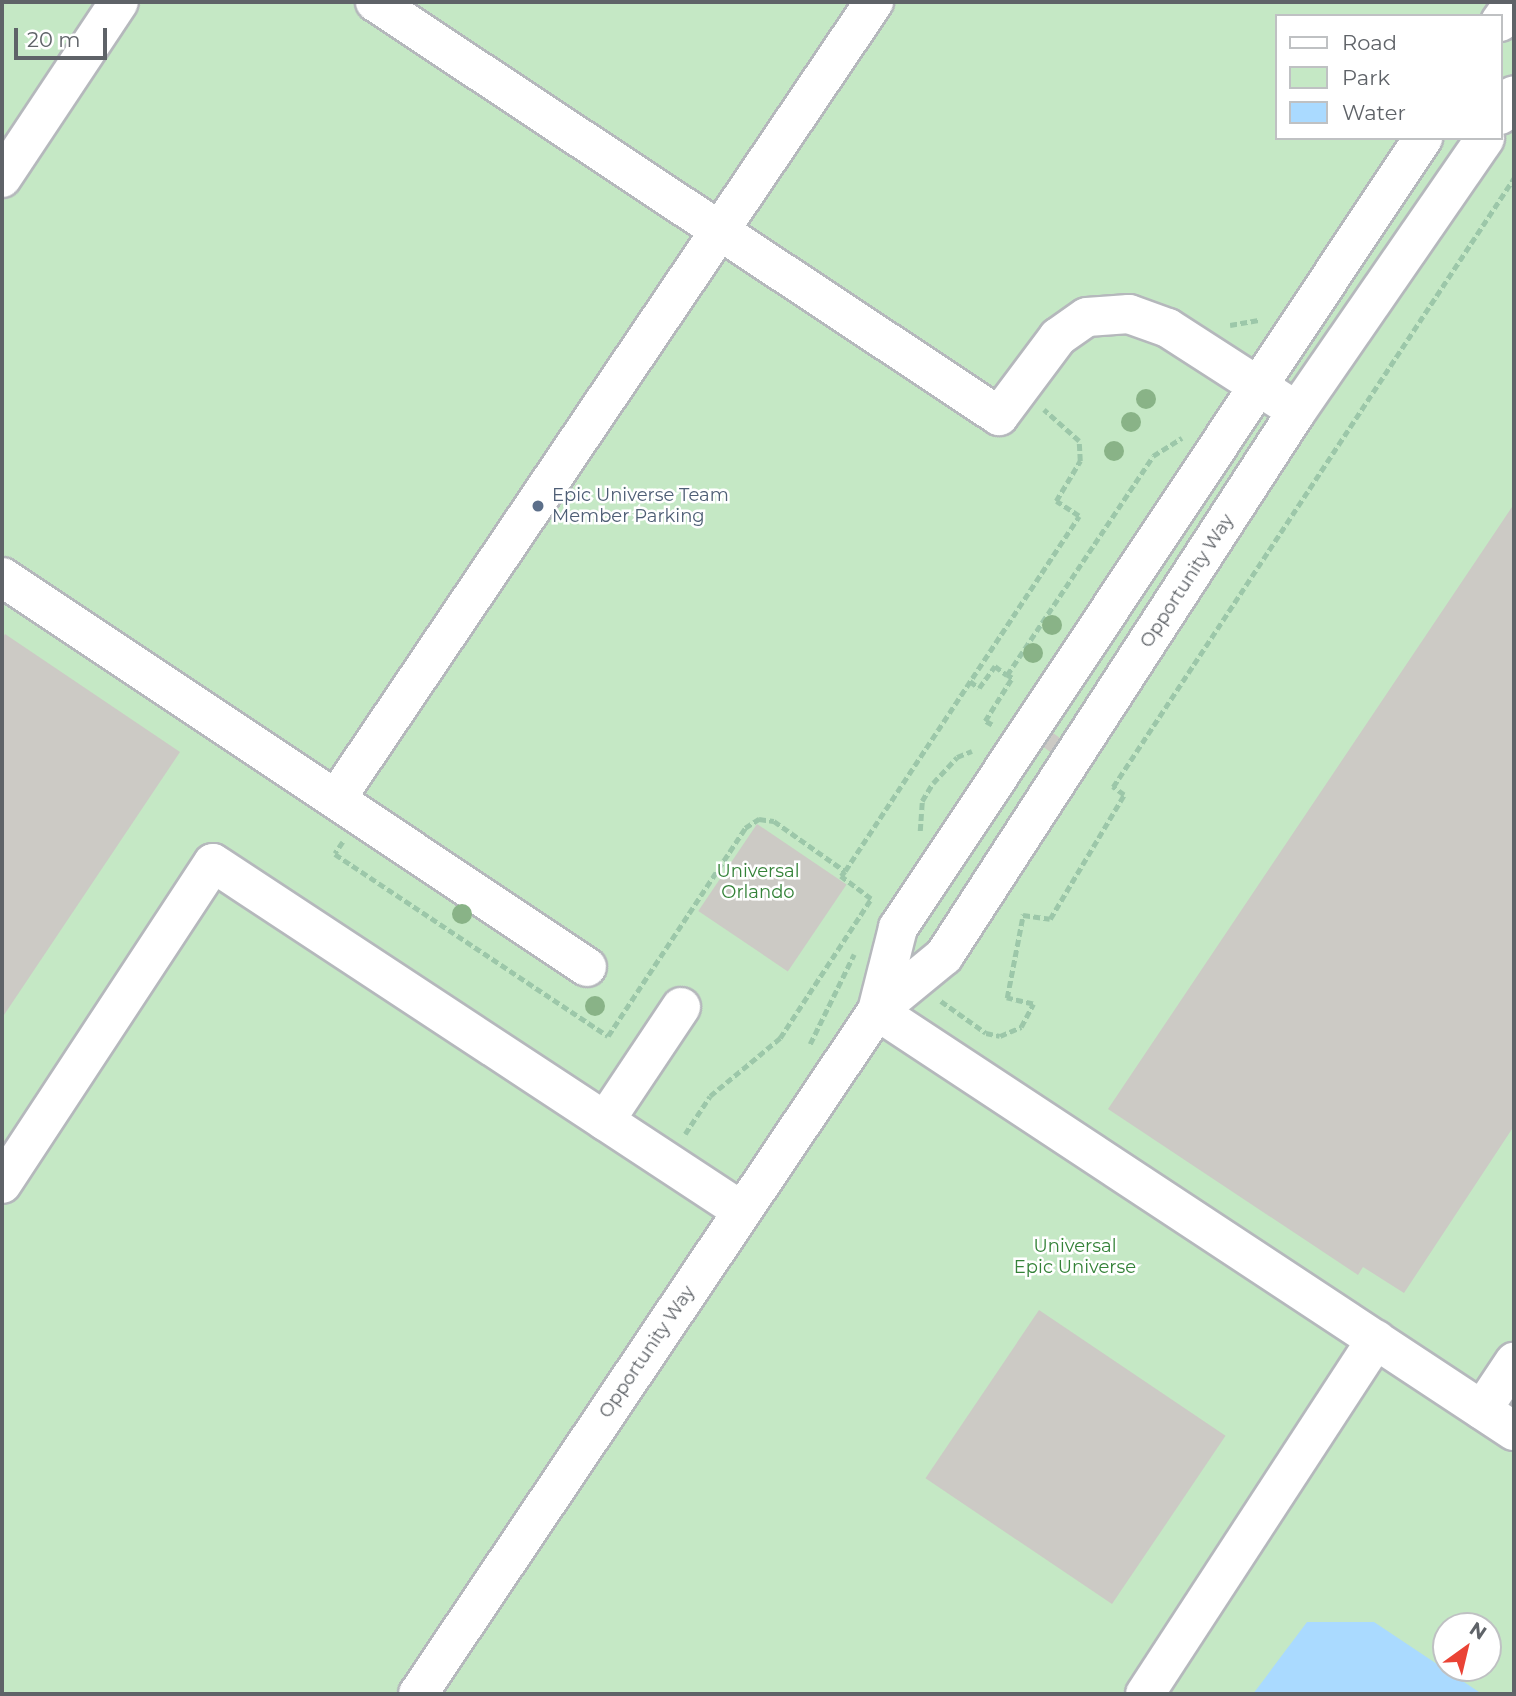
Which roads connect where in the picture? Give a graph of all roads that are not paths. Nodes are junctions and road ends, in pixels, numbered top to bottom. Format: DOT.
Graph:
graph roads {
  1 [pos="119,2"];
  2 [pos="375,2"];
  3 [pos="874,2"];
  4 [pos="1514,2"];
  5 [pos="1502,19"];
  6 [pos="1514,95"];
  7 [pos="1502,113"];
  8 [pos="1422,140"];
  9 [pos="1484,140"];
  10 [pos="2,178"];
  11 [pos="719,230"];
  12 [pos="1259,385"];
  13 [pos="1297,411"];
  14 [pos="2,577"];
  15 [pos="977,811"];
  16 [pos="343,816"];
  17 [pos="1021,839"];
  18 [pos="587,967"];
  19 [pos="898,978"];
  20 [pos="681,1007"];
  21 [pos="877,1011"];
  22 [pos="605,1121"];
  23 [pos="2,1184"];
  24 [pos="742,1211"];
  25 [pos="1376,1340"];
  26 [pos="1514,1362"];
  27 [pos="1482,1410"];
  28 [pos="1514,1431"];
  29 [pos="418,1694"];
  30 [pos="1144,1694"];
  1 -- 10 [label="street"];
  2 -- 11 [label="street"];
  3 -- 11 [label="street"];
  4 -- 5 [label="street"];
  6 -- 7 [label="street"];
  8 -- 12 [label="street, Opportunity Way"];
  9 -- 13 [label="street, Opportunity Way"];
  11 -- 12 [label="street"];
  11 -- 16 [label="street"];
  12 -- 13 [label="street"];
  12 -- 15 [label="street, Opportunity Way"];
  13 -- 17 [label="street, Opportunity Way"];
  14 -- 16 [label="street"];
  15 -- 17 [label="street"];
  15 -- 19 [label="street, Opportunity Way"];
  16 -- 18 [label="street"];
  17 -- 19 [label="street, Opportunity Way"];
  19 -- 21 [label="street, Opportunity Way"];
  20 -- 22 [label="street"];
  21 -- 24 [label="street, Opportunity Way"];
  21 -- 25 [label="street"];
  22 -- 23 [label="street"];
  22 -- 24 [label="street"];
  24 -- 29 [label="street, Opportunity Way"];
  25 -- 27 [label="street"];
  25 -- 30 [label="street"];
  26 -- 27 [label="street"];
  27 -- 28 [label="street"];
}
